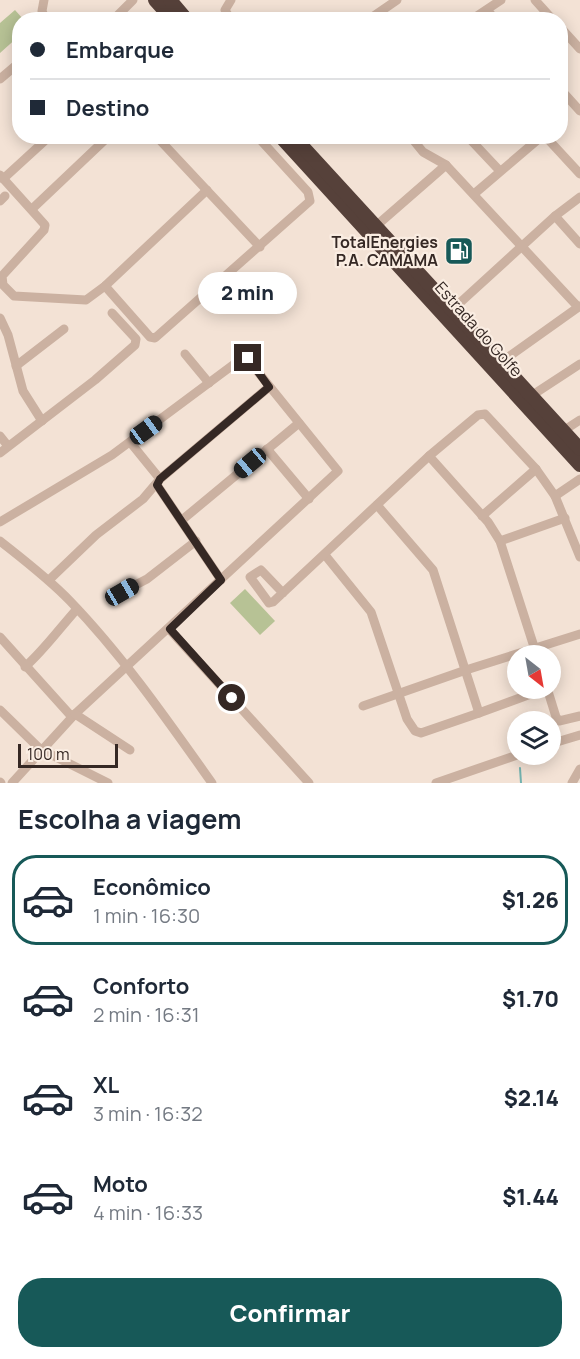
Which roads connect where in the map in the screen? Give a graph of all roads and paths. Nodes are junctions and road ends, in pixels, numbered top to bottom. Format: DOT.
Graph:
graph roads {
  1 [pos="133,0"];
  2 [pos="155,0"];
  3 [pos="170,0"];
  4 [pos="397,0"];
  5 [pos="501,0"];
  6 [pos="535,0"];
  7 [pos="487,10"];
  8 [pos="121,12"];
  9 [pos="164,12"];
  10 [pos="180,12"];
  11 [pos="380,12"];
  12 [pos="484,12"];
  13 [pos="546,12"];
  14 [pos="568,36"];
  15 [pos="580,49"];
  16 [pos="12,69"];
  17 [pos="0,80"];
  18 [pos="568,98"];
  19 [pos="580,111"];
  20 [pos="41,144"];
  21 [pos="101,144"];
  22 [pos="164,144"];
  23 [pos="264,144"];
  24 [pos="287,144"];
  25 [pos="300,144"];
  26 [pos="416,144"];
  27 [pos="475,144"];
  28 [pos="533,144"];
  29 [pos="552,144"];
  30 [pos="446,165"];
  31 [pos="499,170"];
  32 [pos="580,174"];
  33 [pos="2,177"];
  34 [pos="207,190"];
  35 [pos="474,194"];
  36 [pos="580,197"];
  37 [pos="32,209"];
  38 [pos="555,216"];
  39 [pos="376,226"];
  40 [pos="580,244"];
  41 [pos="260,247"];
  42 [pos="521,247"];
  43 [pos="105,286"];
  44 [pos="579,307"];
  45 [pos="452,310"];
  46 [pos="112,313"];
  47 [pos="0,318"];
  48 [pos="63,329"];
  49 [pos="2,331"];
  50 [pos="185,354"];
  51 [pos="500,363"];
  52 [pos="580,364"];
  53 [pos="16,366"];
  54 [pos="209,384"];
  55 [pos="269,387"];
  56 [pos="531,396"];
  57 [pos="580,420"];
  58 [pos="42,422"];
  59 [pos="299,423"];
  60 [pos="562,431"];
  61 [pos="0,436"];
  62 [pos="130,442"];
  63 [pos="4,449"];
  64 [pos="267,449"];
  65 [pos="580,449"];
  66 [pos="429,456"];
  67 [pos="580,465"];
  68 [pos="536,470"];
  69 [pos="580,479"];
  70 [pos="159,482"];
  71 [pos="555,496"];
  72 [pos="309,499"];
  73 [pos="377,505"];
  74 [pos="482,516"];
  75 [pos="565,518"];
  76 [pos="182,520"];
  77 [pos="0,522"];
  78 [pos="0,541"];
  79 [pos="196,541"];
  80 [pos="500,541"];
  81 [pos="580,554"];
  82 [pos="325,555"];
  83 [pos="49,580"];
  84 [pos="221,580"];
  85 [pos="122,592"];
  86 [pos="283,593"];
  87 [pos="77,609"];
  88 [pos="170,629"];
  89 [pos="580,634"];
  90 [pos="0,637"];
  91 [pos="533,645"];
  92 [pos="552,645"];
  93 [pos="507,659"];
  94 [pos="25,667"];
  95 [pos="125,667"];
  96 [pos="465,670"];
  97 [pos="399,694"];
  98 [pos="518,699"];
  99 [pos="550,699"];
  100 [pos="363,706"];
  101 [pos="0,710"];
  102 [pos="480,713"];
  103 [pos="73,716"];
  104 [pos="580,716"];
  105 [pos="580,735"];
  106 [pos="561,741"];
  107 [pos="40,749"];
  108 [pos="130,750"];
  109 [pos="507,758"];
  110 [pos="580,769"];
  111 [pos="95,780"];
  112 [pos="12,783"];
  113 [pos="108,783"];
  114 [pos="212,783"];
  115 [pos="309,783"];
  116 [pos="436,783"];
  117 [pos="572,783"];
  1 -- 8 [label="street"];
  2 -- 9 [label="highway"];
  3 -- 10 [label="highway"];
  4 -- 11 [label="street"];
  5 -- 7 [label="street"];
  6 -- 13 [label="street"];
  7 -- 12 [label="street"];
  14 -- 15 [label="street"];
  16 -- 17 [label="street"];
  18 -- 19 [label="street"];
  20 -- 33 [label="street"];
  21 -- 37 [label="street"];
  22 -- 34 [label="street"];
  23 -- 41 [label="street"];
  24 -- 67 [label="highway, Estrada do Golfe"];
  25 -- 39 [label="highway, Estrada do Golfe"];
  26 -- 30 [label="street"];
  27 -- 31 [label="street"];
  28 -- 31 [label="street"];
  29 -- 32 [label="street"];
  30 -- 35 [label="street"];
  30 -- 39 [label="street"];
  31 -- 35 [label="street"];
  33 -- 37 [label="street"];
  34 -- 41 [label="street"];
  34 -- 43 [label="street"];
  35 -- 42 [label="street"];
  36 -- 38 [label="street"];
  37 -- 43 [label="street"];
  38 -- 40 [label="street"];
  38 -- 42 [label="street"];
  39 -- 45 [label="highway, Estrada do Golfe"];
  41 -- 43 [label="street"];
  42 -- 44 [label="street"];
  42 -- 45 [label="street"];
  44 -- 51 [label="street"];
  45 -- 51 [label="highway, Estrada do Golfe"];
  46 -- 58 [label="street"];
  47 -- 49 [label="street"];
  48 -- 53 [label="street"];
  49 -- 53 [label="street"];
  50 -- 54 [label="street"];
  51 -- 56 [label="highway, Estrada do Golfe"];
  52 -- 56 [label="street"];
  53 -- 58 [label="street"];
  54 -- 55 [label="street"];
  54 -- 62 [label="street"];
  55 -- 59 [label="street"];
  55 -- 70 [label="street"];
  56 -- 60 [label="highway, Estrada do Golfe"];
  57 -- 60 [label="street"];
  58 -- 63 [label="street"];
  59 -- 64 [label="street"];
  59 -- 72 [label="street"];
  60 -- 65 [label="highway, Estrada do Golfe"];
  61 -- 63 [label="street"];
  62 -- 70 [label="street"];
  62 -- 77 [label="street"];
  64 -- 72 [label="street"];
  64 -- 76 [label="street"];
  66 -- 68 [label="street"];
  66 -- 73 [label="street"];
  66 -- 74 [label="street"];
  68 -- 71 [label="street"];
  68 -- 74 [label="street"];
  69 -- 71 [label="street"];
  70 -- 76 [label="street"];
  70 -- 83 [label="street"];
  71 -- 75 [label="street"];
  72 -- 84 [label="street"];
  73 -- 82 [label="street"];
  73 -- 96 [label="street"];
  74 -- 80 [label="street"];
  75 -- 80 [label="street"];
  75 -- 81 [label="street"];
  76 -- 79 [label="street"];
  78 -- 83 [label="street"];
  79 -- 84 [label="street"];
  79 -- 85 [label="street"];
  80 -- 91 [label="street"];
  82 -- 86 [label="street"];
  82 -- 97 [label="street"];
  83 -- 87 [label="street"];
  84 -- 88 [label="street"];
  87 -- 94 [label="street"];
  87 -- 95 [label="street"];
  88 -- 95 [label="street"];
  88 -- 115 [label="street"];
  89 -- 92 [label="street"];
  90 -- 94 [label="street"];
  93 -- 96 [label="street"];
  94 -- 103 [label="street"];
  95 -- 103 [label="street"];
  95 -- 114 [label="street"];
  96 -- 97 [label="street"];
  96 -- 102 [label="street"];
  97 -- 100 [label="street"];
  97 -- 102 [label="street"];
  98 -- 102 [label="street"];
  99 -- 104 [label="street"];
  101 -- 107 [label="street"];
  103 -- 107 [label="street"];
  103 -- 108 [label="street"];
  105 -- 106 [label="street"];
  107 -- 111 [label="street"];
  107 -- 112 [label="street"];
  109 -- 116 [label="street"];
  110 -- 117 [label="street"];
  111 -- 113 [label="street"];
}
